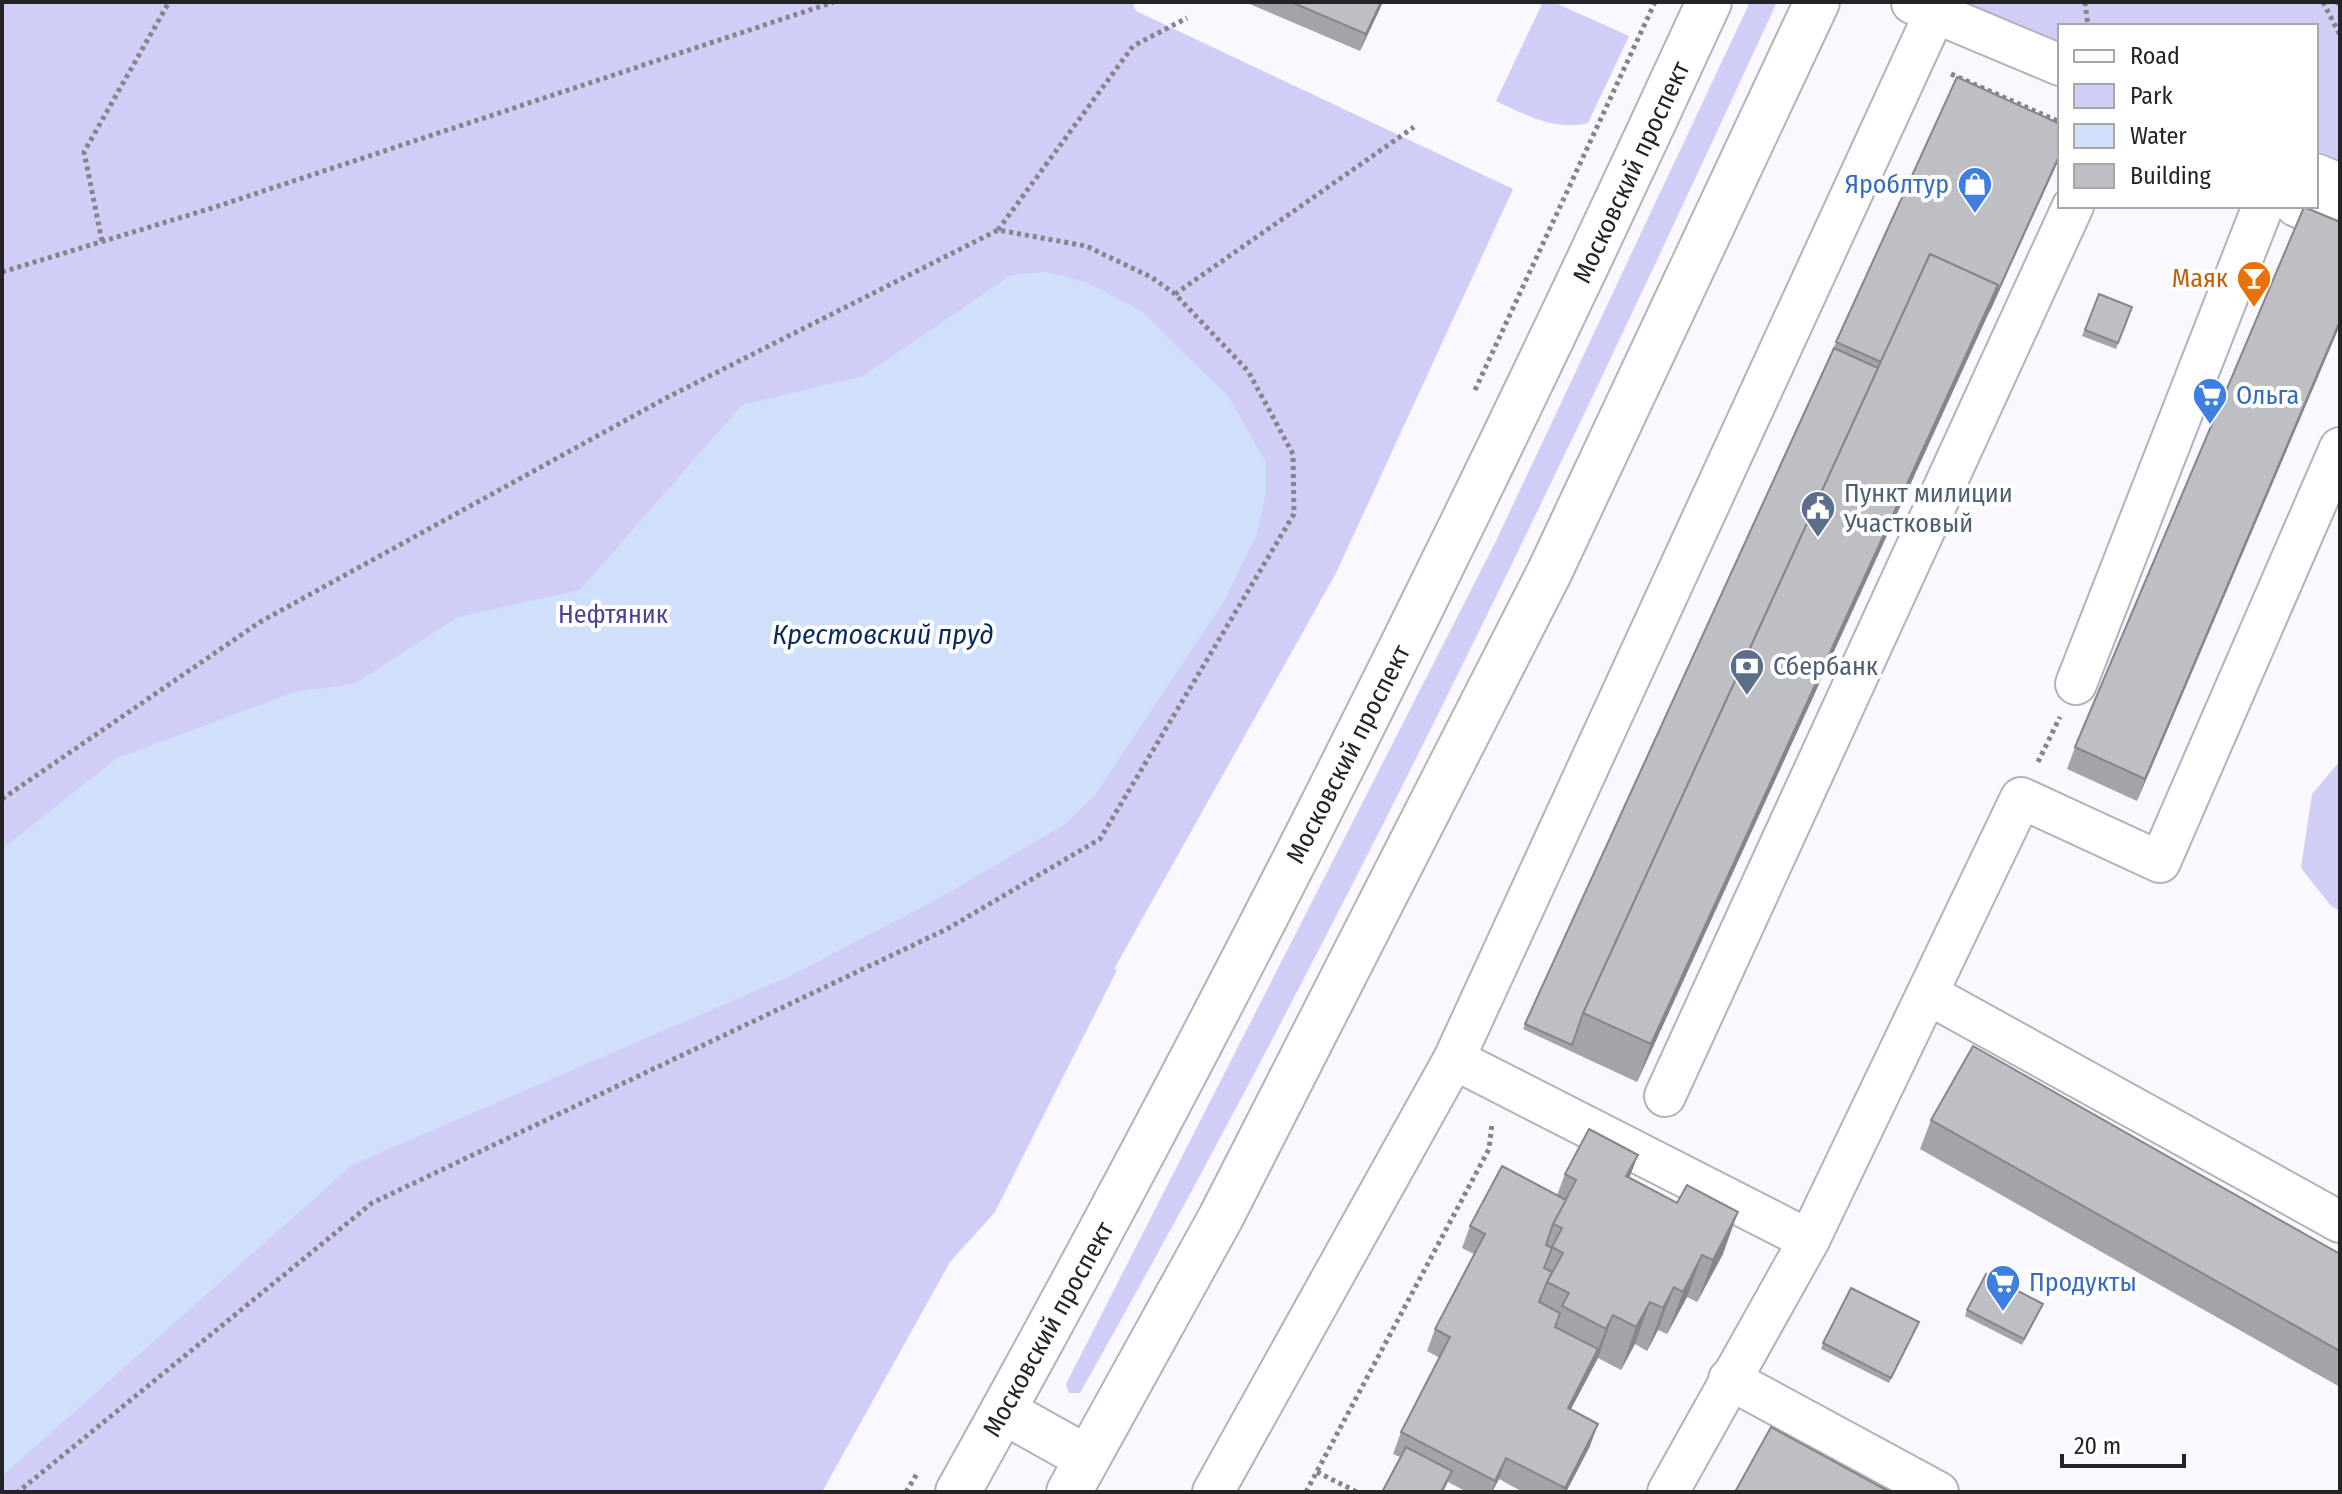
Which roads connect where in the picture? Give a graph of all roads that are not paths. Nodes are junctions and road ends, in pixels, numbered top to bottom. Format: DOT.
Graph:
graph roads {
  1 [pos="1709,2"];
  2 [pos="1817,2"];
  3 [pos="1928,5"];
  4 [pos="2058,64"];
  5 [pos="2318,175"];
  6 [pos="2340,184"];
  7 [pos="2072,208"];
  8 [pos="2262,208"];
  9 [pos="2301,208"];
  10 [pos="2340,225"];
  11 [pos="2340,448"];
  12 [pos="2076,684"];
  13 [pos="1928,994"];
  14 [pos="1454,1059"];
  15 [pos="1665,1096"];
  16 [pos="2340,1222"];
  17 [pos="1809,1240"];
  18 [pos="1729,1379"];
  19 [pos="1003,1411"];
  20 [pos="1078,1475"];
  21 [pos="958,1492"];
  22 [pos="1213,1492"];
  23 [pos="1668,1492"];
  24 [pos="1938,1492"];
  1 -- 19 [label="main road, Московский проспект"];
  2 -- 20 [label="main road"];
  3 -- 4 [label="street"];
  3 -- 14 [label="street"];
  5 -- 6 [label="street"];
  7 -- 15 [label="street"];
  8 -- 12 [label="street"];
  9 -- 10 [label="street"];
  11 -- 13 [label="street"];
  13 -- 16 [label="street"];
  13 -- 17 [label="street"];
  14 -- 17 [label="street"];
  14 -- 22 [label="street"];
  17 -- 18 [label="street"];
  18 -- 23 [label="street"];
  18 -- 24 [label="street"];
  19 -- 20 [label="main road"];
  19 -- 21 [label="main road, Московский проспект"];
}
